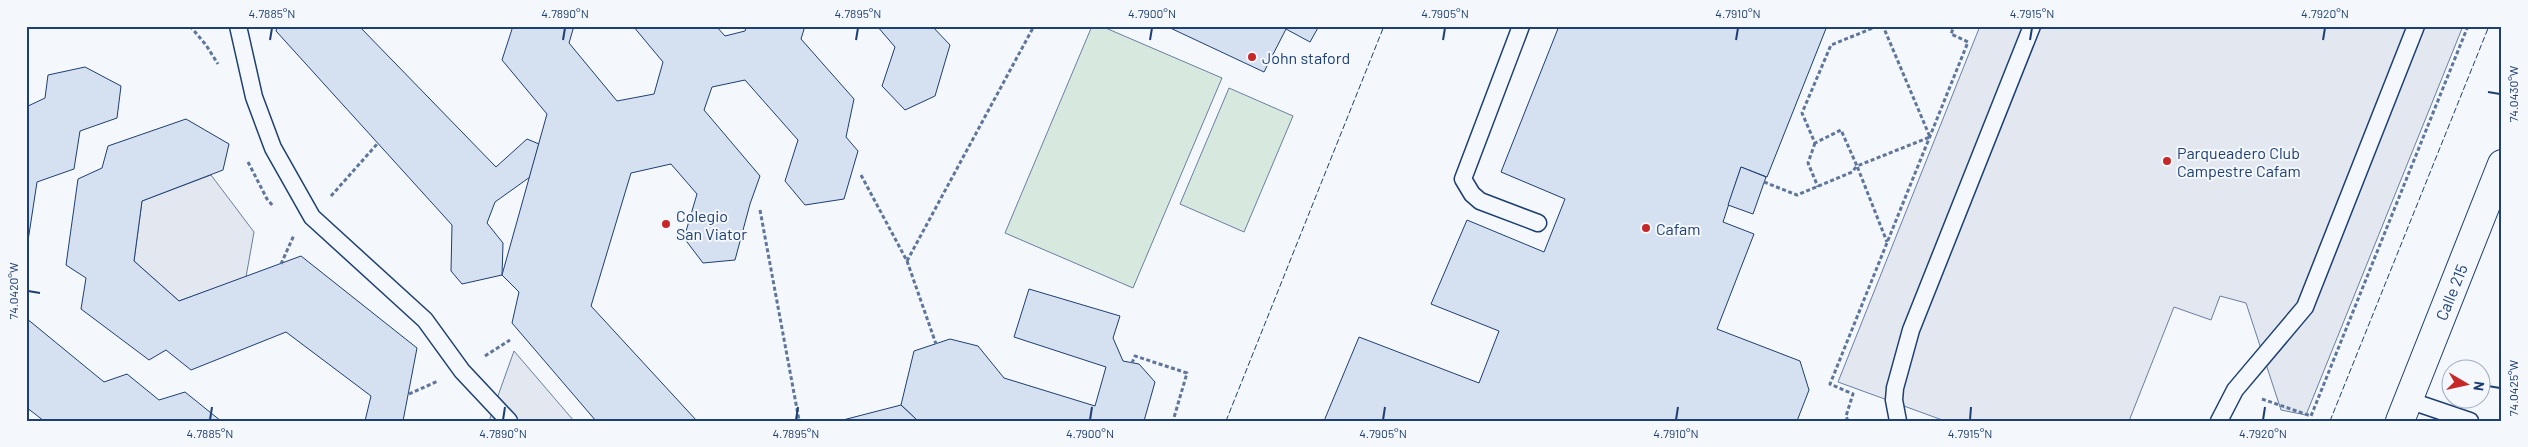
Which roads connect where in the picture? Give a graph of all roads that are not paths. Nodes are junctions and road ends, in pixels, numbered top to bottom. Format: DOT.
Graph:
graph roads {
  1 [pos="238,26"];
  2 [pos="1522,26"];
  3 [pos="2032,26"];
  4 [pos="2416,26"];
  5 [pos="2502,164"];
  6 [pos="1538,223"];
  7 [pos="2404,410"];
  8 [pos="509,421"];
  9 [pos="1898,421"];
  10 [pos="2219,421"];
  11 [pos="2470,421"];
  1 -- 8 [label="lane"];
  2 -- 6 [label="lane"];
  3 -- 9 [label="lane"];
  4 -- 10 [label="lane"];
  5 -- 7 [label="street, Calle 215"];
  7 -- 11 [label="lane"];
}
